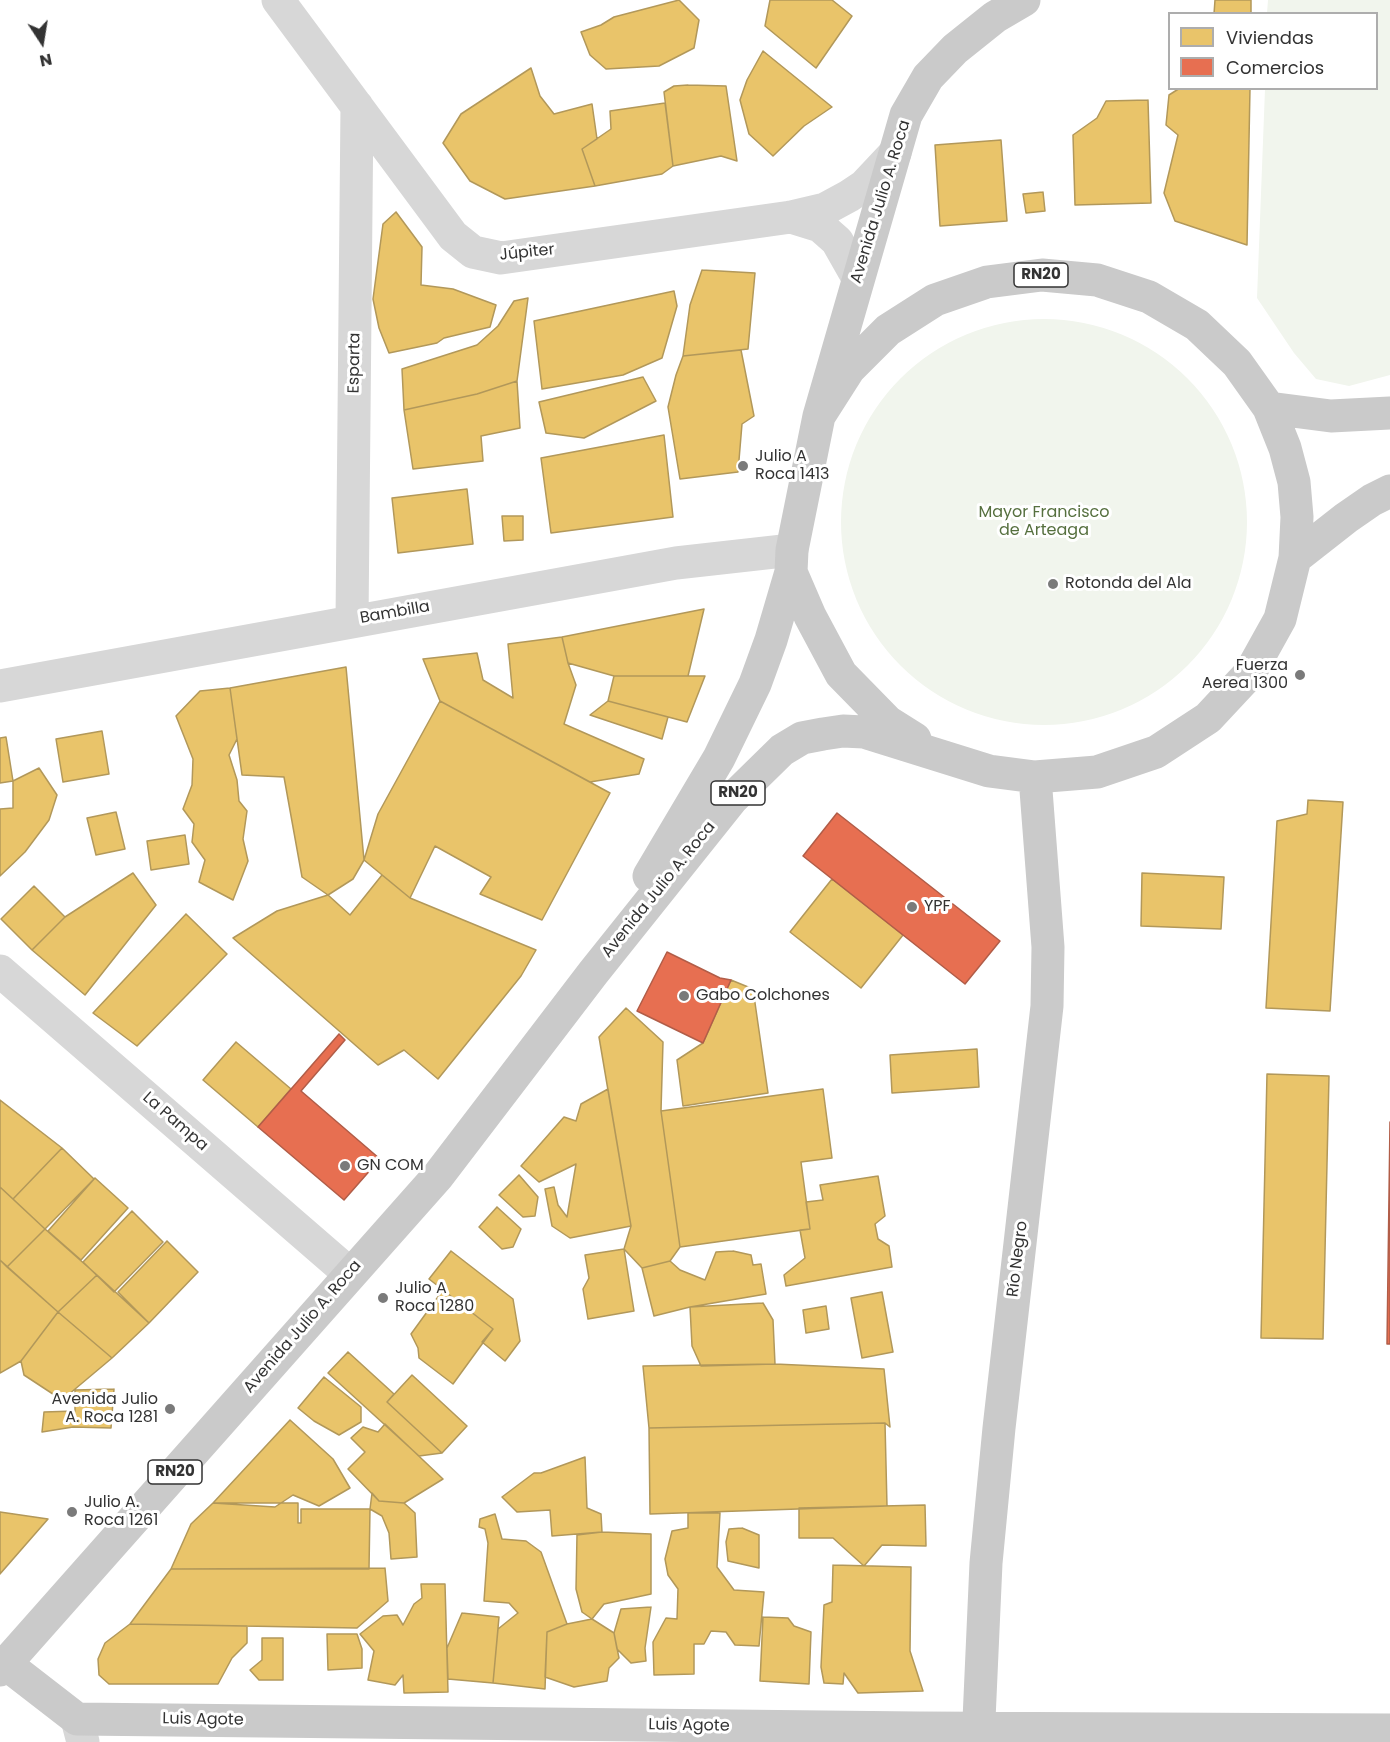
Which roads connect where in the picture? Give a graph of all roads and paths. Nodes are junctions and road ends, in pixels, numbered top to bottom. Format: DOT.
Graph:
graph roads {
  1 [pos="1024,0"];
  2 [pos="284,3"];
  3 [pos="357,106"];
  4 [pos="895,153"];
  5 [pos="791,217"];
  6 [pos="858,278"];
  7 [pos="1269,408"];
  8 [pos="1390,413"];
  9 [pos="819,416"];
  10 [pos="1390,491"];
  11 [pos="1295,558"];
  12 [pos="792,561"];
  13 [pos="352,621"];
  14 [pos="0,686"];
  15 [pos="945,757"];
  16 [pos="1035,777"];
  17 [pos="0,971"];
  18 [pos="593,973"];
  19 [pos="350,1274"];
  20 [pos="3,1667"];
  21 [pos="80,1730"];
  22 [pos="1385,1734"];
  23 [pos="978,1735"];
  1 -- 4 [label="main road, Avenida Julio A. Roca"];
  2 -- 3 [label="street, Júpiter"];
  3 -- 5 [label="street, Júpiter"];
  3 -- 13 [label="street, Esparta"];
  4 -- 5 [label="street, Júpiter"];
  4 -- 6 [label="main road, Avenida Julio A. Roca"];
  5 -- 6 [label="street, Júpiter"];
  6 -- 9 [label="main road, Avenida Julio A. Roca"];
  7 -- 8 [label="main road"];
  7 -- 9 [label="main road, Avenida Julio A. Roca / RN20"];
  7 -- 11 [label="main road, Avenida Julio A. Roca / RN20"];
  9 -- 12 [label="main road, Avenida Julio A. Roca / RN20"];
  10 -- 11 [label="main road"];
  11 -- 16 [label="main road, Avenida Julio A. Roca / RN20"];
  12 -- 13 [label="street, Bambilla"];
  12 -- 15 [label="main road, Avenida Julio A. Roca / RN20"];
  12 -- 18 [label="main road, Avenida Julio A. Roca / RN20"];
  13 -- 14 [label="street, Bambilla"];
  15 -- 16 [label="main road, Avenida Julio A. Roca / RN20"];
  15 -- 18 [label="main road, Avenida Julio A. Roca / RN20"];
  16 -- 23 [label="main road, Río Negro"];
  17 -- 19 [label="street, La Pampa"];
  18 -- 19 [label="main road, Avenida Julio A. Roca / RN20"];
  19 -- 20 [label="main road, Avenida Julio A. Roca / RN20"];
  20 -- 21 [label="main road, Luis Agote"];
  21 -- 23 [label="main road, Luis Agote"];
  22 -- 23 [label="main road, Luis Agote"];
}
